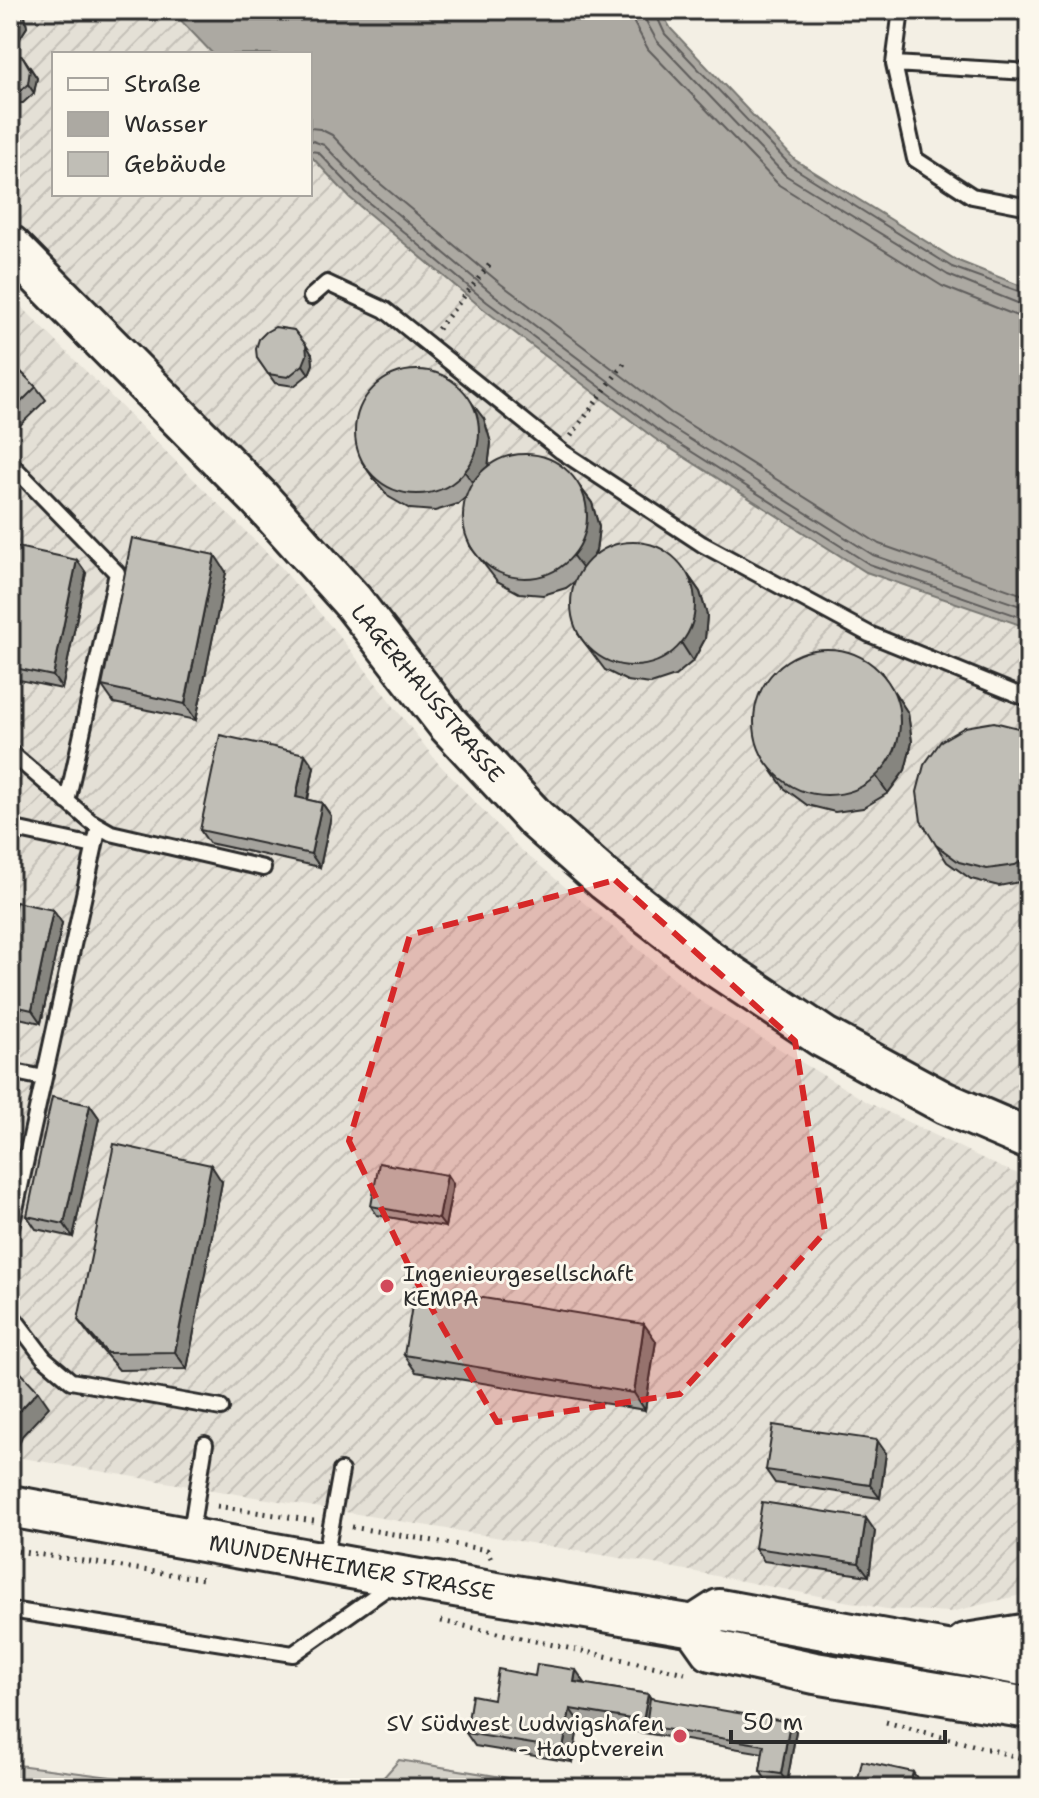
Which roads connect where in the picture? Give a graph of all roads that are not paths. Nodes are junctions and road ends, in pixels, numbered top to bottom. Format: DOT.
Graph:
graph roads {
  1 [pos="901,10"];
  2 [pos="894,64"];
  3 [pos="1029,72"];
  4 [pos="1029,207"];
  5 [pos="10,246"];
  6 [pos="311,297"];
  7 [pos="10,463"];
  8 [pos="1029,699"];
  9 [pos="10,752"];
  10 [pos="67,802"];
  11 [pos="99,826"];
  12 [pos="10,828"];
  13 [pos="94,846"];
  14 [pos="263,868"];
  15 [pos="10,1071"];
  16 [pos="44,1078"];
  17 [pos="1029,1139"];
  18 [pos="10,1232"];
  19 [pos="10,1305"];
  20 [pos="221,1408"];
  21 [pos="205,1444"];
  22 [pos="341,1471"];
  23 [pos="10,1506"];
  24 [pos="190,1538"];
  25 [pos="325,1563"];
  26 [pos="401,1577"];
  27 [pos="10,1610"];
  28 [pos="694,1626"];
  29 [pos="1029,1634"];
  30 [pos="933,1650"];
  31 [pos="1029,1666"];
  32 [pos="1029,1708"];
  1 -- 2 [label="lane"];
  2 -- 3 [label="lane"];
  2 -- 4 [label="lane"];
  5 -- 17 [label="street, LAGERHAUSSTRASSE"];
  6 -- 8 [label="lane"];
  7 -- 10 [label="lane"];
  9 -- 10 [label="lane"];
  10 -- 11 [label="lane"];
  11 -- 13 [label="lane"];
  11 -- 14 [label="lane"];
  12 -- 13 [label="lane"];
  13 -- 16 [label="lane"];
  15 -- 16 [label="lane"];
  16 -- 18 [label="lane"];
  19 -- 20 [label="lane"];
  21 -- 24 [label="lane"];
  22 -- 25 [label="lane"];
  23 -- 24 [label="street, MUNDENHEIMER STRASSE"];
  24 -- 25 [label="street, MUNDENHEIMER STRASSE"];
  25 -- 26 [label="street, MUNDENHEIMER STRASSE"];
  26 -- 27 [label="lane"];
  26 -- 28 [label="street, MUNDENHEIMER STRASSE"];
  28 -- 30 [label="street"];
  28 -- 32 [label="street"];
  29 -- 30 [label="street"];
  30 -- 31 [label="street"];
}
